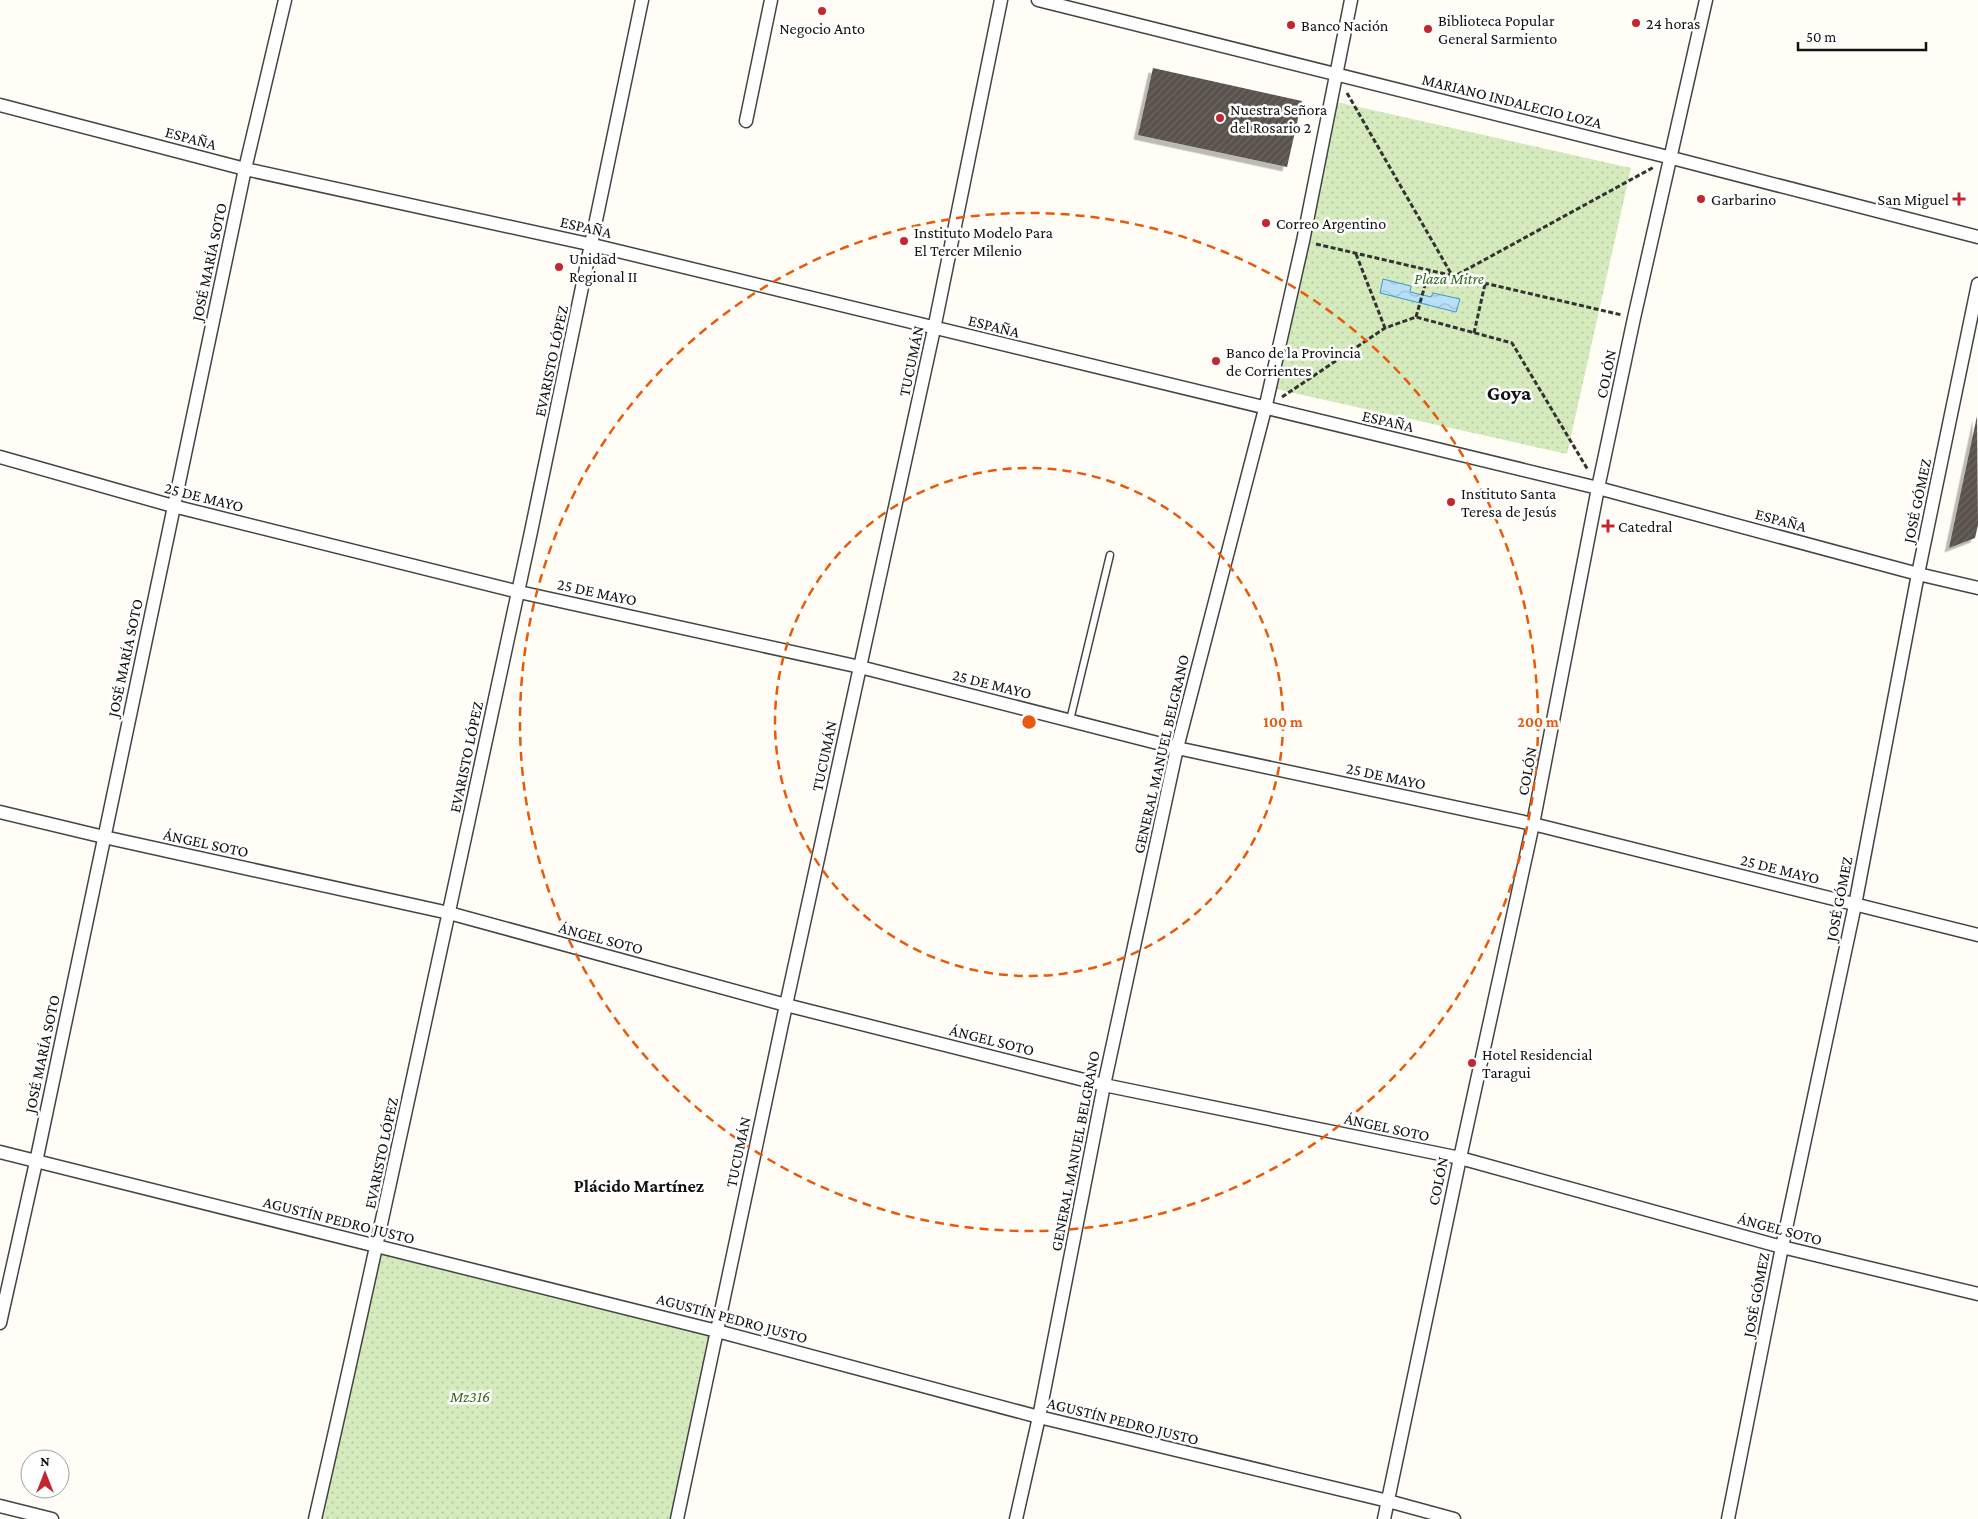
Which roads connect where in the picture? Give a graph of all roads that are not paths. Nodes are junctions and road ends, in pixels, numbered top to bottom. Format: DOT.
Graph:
graph roads {
  1 [pos="286,0"];
  2 [pos="642,0"];
  3 [pos="771,0"];
  4 [pos="1001,0"];
  5 [pos="1038,0"];
  6 [pos="1351,0"];
  7 [pos="1706,0"];
  8 [pos="1336,74"];
  9 [pos="0,105"];
  10 [pos="746,121"];
  11 [pos="1672,158"];
  12 [pos="245,169"];
  13 [pos="1978,237"];
  14 [pos="593,245"];
  15 [pos="1978,284"];
  16 [pos="934,329"];
  17 [pos="1265,409"];
  18 [pos="0,457"];
  19 [pos="1598,488"];
  20 [pos="173,506"];
  21 [pos="1110,555"];
  22 [pos="1918,574"];
  23 [pos="1978,588"];
  24 [pos="519,592"];
  25 [pos="860,667"];
  26 [pos="1070,720"];
  27 [pos="1177,748"];
  28 [pos="0,812"];
  29 [pos="1533,824"];
  30 [pos="104,837"];
  31 [pos="1855,905"];
  32 [pos="449,914"];
  33 [pos="1978,935"];
  34 [pos="786,1005"];
  35 [pos="1104,1085"];
  36 [pos="0,1152"];
  37 [pos="1460,1158"];
  38 [pos="36,1162"];
  39 [pos="378,1246"];
  40 [pos="1782,1247"];
  41 [pos="1978,1294"];
  42 [pos="0,1323"];
  43 [pos="718,1331"];
  44 [pos="1039,1417"];
  45 [pos="1388,1501"];
  46 [pos="0,1506"];
  47 [pos="52,1519"];
  48 [pos="315,1519"];
  49 [pos="677,1519"];
  50 [pos="1016,1519"];
  51 [pos="1384,1519"];
  52 [pos="1454,1519"];
  53 [pos="1728,1519"];
  1 -- 12 [label="street, JOSÉ MARÍA SOTO"];
  2 -- 14 [label="street, EVARISTO LÓPEZ"];
  3 -- 10 [label="street"];
  4 -- 16 [label="street, TUCUMÁN"];
  5 -- 8 [label="street, MARIANO INDALECIO LOZA"];
  6 -- 8 [label="street, GENERAL MANUEL BELGRANO"];
  7 -- 11 [label="street, COLÓN"];
  8 -- 11 [label="street, MARIANO INDALECIO LOZA"];
  8 -- 17 [label="street, GENERAL MANUEL BELGRANO"];
  9 -- 12 [label="street, ESPAÑA"];
  11 -- 13 [label="street, MARIANO INDALECIO LOZA"];
  11 -- 19 [label="street, COLÓN"];
  12 -- 14 [label="street, ESPAÑA"];
  12 -- 20 [label="street, JOSÉ MARÍA SOTO"];
  14 -- 16 [label="street, ESPAÑA"];
  14 -- 24 [label="street, EVARISTO LÓPEZ"];
  15 -- 22 [label="street, JOSÉ GÓMEZ"];
  16 -- 17 [label="street, ESPAÑA"];
  16 -- 25 [label="street, TUCUMÁN"];
  17 -- 19 [label="street, ESPAÑA"];
  17 -- 27 [label="street, GENERAL MANUEL BELGRANO"];
  18 -- 20 [label="street, 25 DE MAYO"];
  19 -- 22 [label="street, ESPAÑA"];
  19 -- 29 [label="street, COLÓN"];
  20 -- 24 [label="street, 25 DE MAYO"];
  20 -- 30 [label="street, JOSÉ MARÍA SOTO"];
  21 -- 26 [label="lane"];
  22 -- 23 [label="street, ESPAÑA"];
  22 -- 31 [label="street, JOSÉ GÓMEZ"];
  24 -- 25 [label="street, 25 DE MAYO"];
  24 -- 32 [label="street, EVARISTO LÓPEZ"];
  25 -- 26 [label="street, 25 DE MAYO"];
  25 -- 34 [label="street, TUCUMÁN"];
  26 -- 27 [label="street, 25 DE MAYO"];
  27 -- 29 [label="street, 25 DE MAYO"];
  27 -- 35 [label="street, GENERAL MANUEL BELGRANO"];
  28 -- 30 [label="street, ÁNGEL SOTO"];
  29 -- 31 [label="street, 25 DE MAYO"];
  29 -- 37 [label="street, COLÓN"];
  30 -- 32 [label="street, ÁNGEL SOTO"];
  30 -- 38 [label="street, JOSÉ MARÍA SOTO"];
  31 -- 33 [label="street, 25 DE MAYO"];
  31 -- 40 [label="street, JOSÉ GÓMEZ"];
  32 -- 34 [label="street, ÁNGEL SOTO"];
  32 -- 39 [label="street, EVARISTO LÓPEZ"];
  34 -- 35 [label="street, ÁNGEL SOTO"];
  34 -- 43 [label="street, TUCUMÁN"];
  35 -- 37 [label="street, ÁNGEL SOTO"];
  35 -- 44 [label="street, GENERAL MANUEL BELGRANO"];
  36 -- 38 [label="street, AGUSTÍN PEDRO JUSTO"];
  37 -- 40 [label="street, ÁNGEL SOTO"];
  37 -- 45 [label="street, COLÓN"];
  38 -- 39 [label="street, AGUSTÍN PEDRO JUSTO"];
  38 -- 42 [label="street, JOSÉ MARÍA SOTO"];
  39 -- 43 [label="street, AGUSTÍN PEDRO JUSTO"];
  39 -- 48 [label="street, EVARISTO LÓPEZ"];
  40 -- 41 [label="street, ÁNGEL SOTO"];
  40 -- 53 [label="street, JOSÉ GÓMEZ"];
  43 -- 44 [label="street, AGUSTÍN PEDRO JUSTO"];
  43 -- 49 [label="street, TUCUMÁN"];
  44 -- 45 [label="street, AGUSTÍN PEDRO JUSTO"];
  44 -- 50 [label="street, GENERAL MANUEL BELGRANO"];
  45 -- 51 [label="street, COLÓN"];
  45 -- 52 [label="street, AGUSTÍN PEDRO JUSTO"];
  46 -- 47 [label="street"];
}
